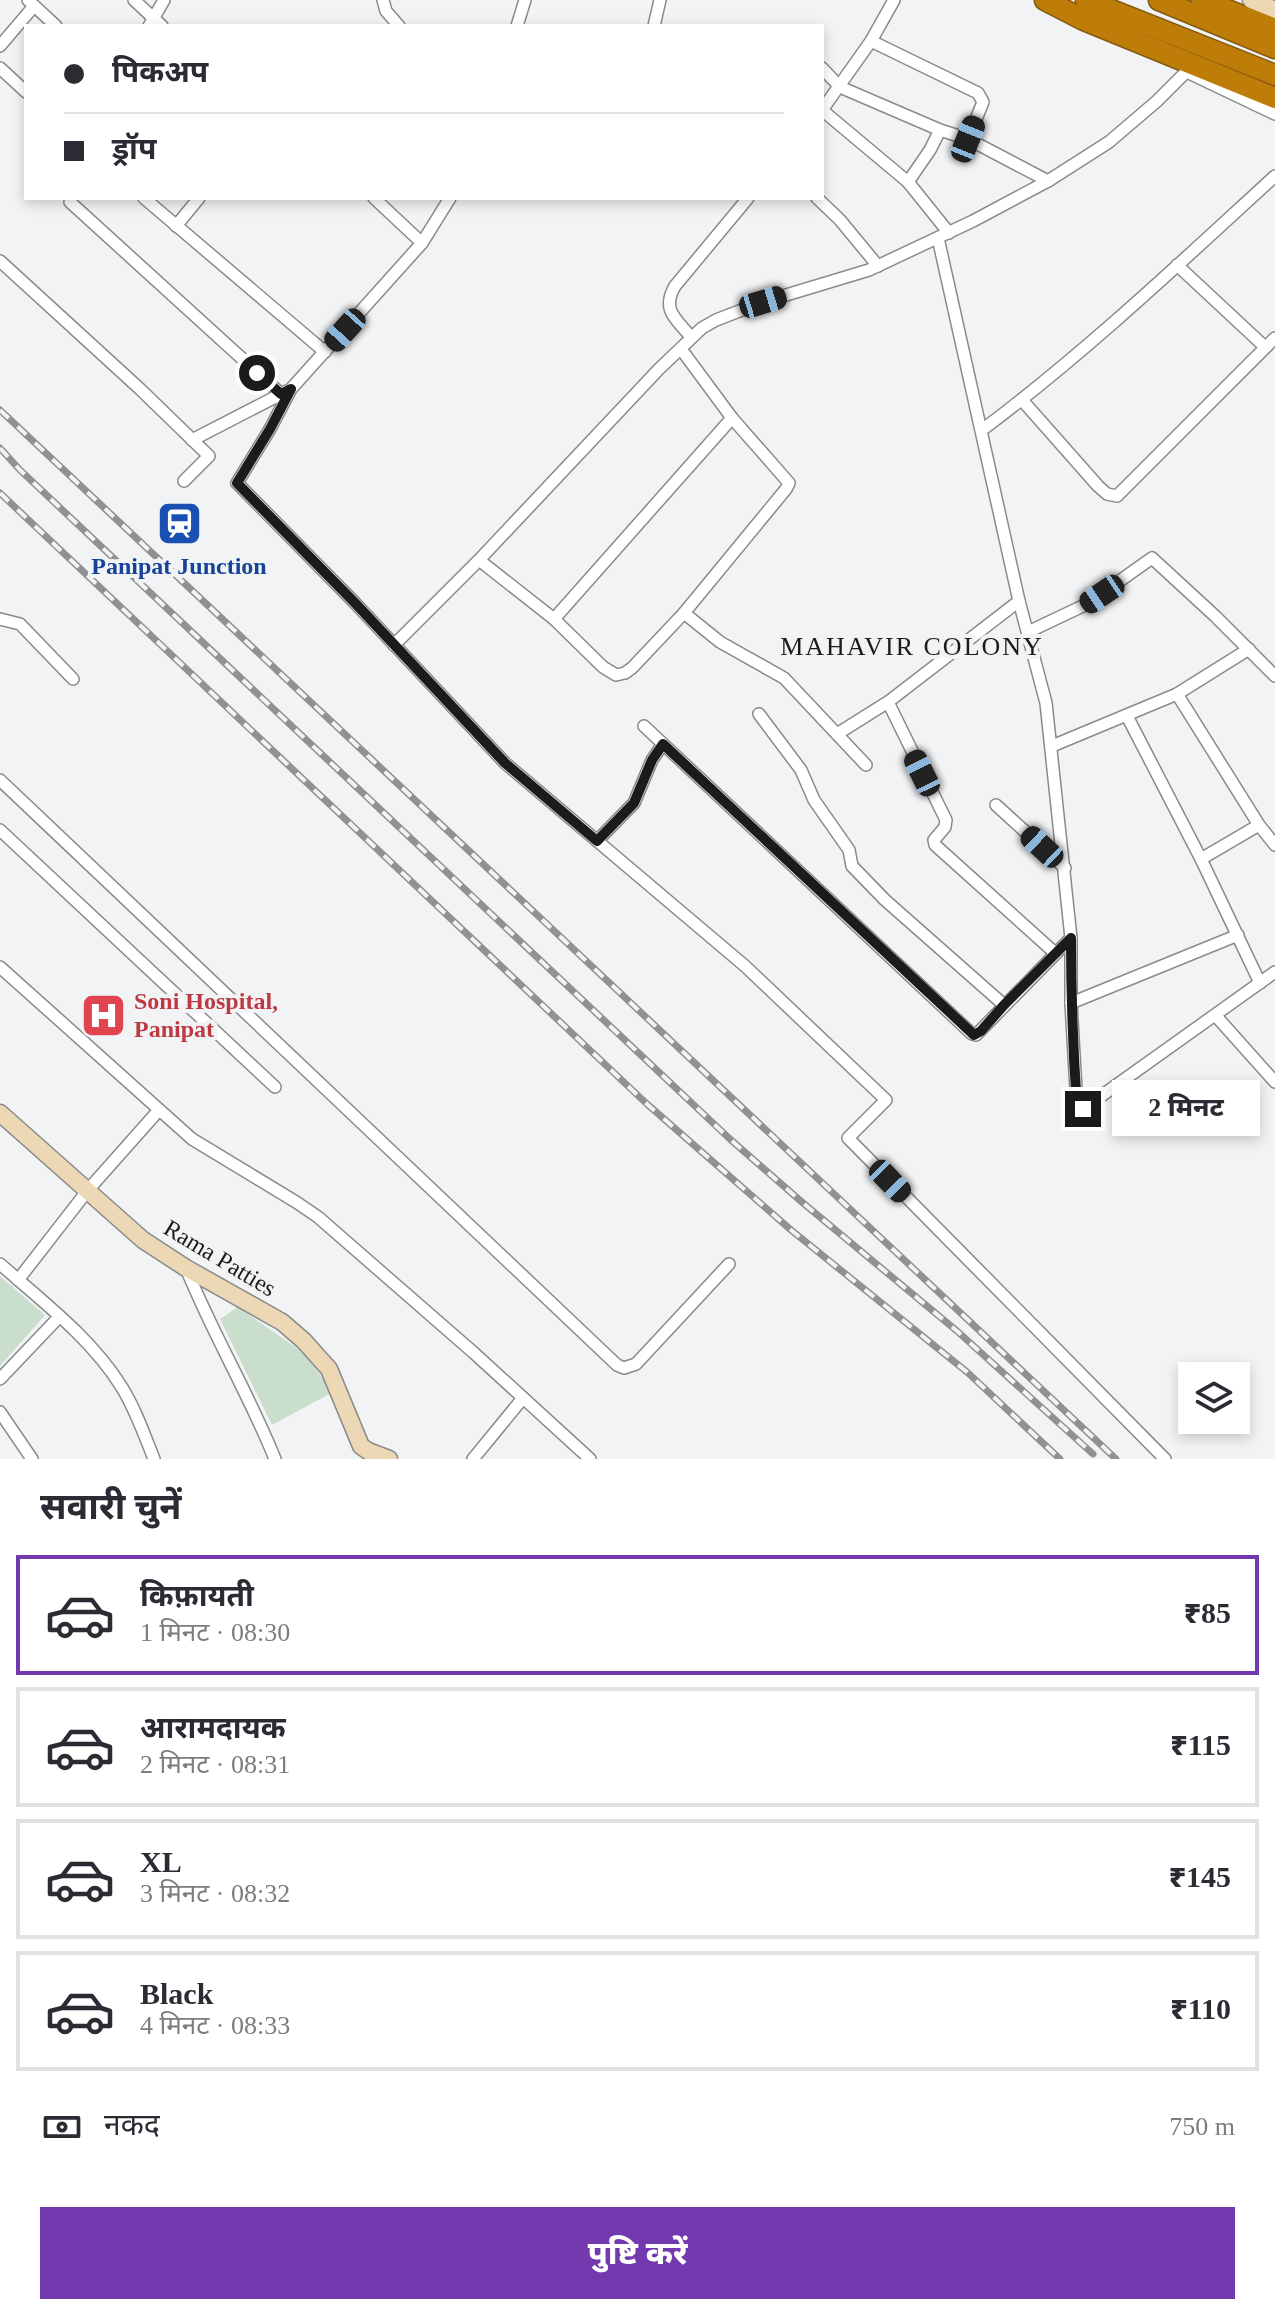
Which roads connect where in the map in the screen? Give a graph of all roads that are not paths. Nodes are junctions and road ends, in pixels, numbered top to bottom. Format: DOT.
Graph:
graph roads {
  1 [pos="134,0"];
  2 [pos="164,0"];
  3 [pos="383,0"];
  4 [pos="525,0"];
  5 [pos="660,0"];
  6 [pos="894,0"];
  7 [pos="1045,0"];
  8 [pos="1086,0"];
  9 [pos="1159,0"];
  10 [pos="1202,0"];
  11 [pos="31,3"];
  12 [pos="1243,4"];
  13 [pos="1275,10"];
  14 [pos="155,23"];
  15 [pos="54,24"];
  16 [pos="397,24"];
  17 [pos="518,24"];
  18 [pos="654,24"];
  19 [pos="1275,29"];
  20 [pos="871,41"];
  21 [pos="0,46"];
  22 [pos="1275,48"];
  23 [pos="0,68"];
  24 [pos="1190,68"];
  25 [pos="824,70"];
  26 [pos="1275,75"];
  27 [pos="840,87"];
  28 [pos="24,90"];
  29 [pos="1275,98"];
  30 [pos="824,107"];
  31 [pos="824,112"];
  32 [pos="1275,114"];
  33 [pos="940,130"];
  34 [pos="968,139"];
  35 [pos="1275,176"];
  36 [pos="1048,181"];
  37 [pos="908,182"];
  38 [pos="146,200"];
  39 [pos="197,200"];
  40 [pos="376,200"];
  41 [pos="449,200"];
  42 [pos="744,200"];
  43 [pos="819,200"];
  44 [pos="70,202"];
  45 [pos="176,226"];
  46 [pos="944,235"];
  47 [pos="422,243"];
  48 [pos="0,261"];
  49 [pos="1177,265"];
  50 [pos="878,266"];
  51 [pos="691,337"];
  52 [pos="1275,338"];
  53 [pos="1265,347"];
  54 [pos="681,349"];
  55 [pos="325,352"];
  56 [pos="286,392"];
  57 [pos="1022,400"];
  58 [pos="732,418"];
  59 [pos="982,430"];
  60 [pos="192,440"];
  61 [pos="184,481"];
  62 [pos="479,560"];
  63 [pos="1019,601"];
  64 [pos="684,613"];
  65 [pos="0,619"];
  66 [pos="554,619"];
  67 [pos="1028,632"];
  68 [pos="394,645"];
  69 [pos="1249,649"];
  70 [pos="1275,676"];
  71 [pos="73,679"];
  72 [pos="1177,694"];
  73 [pos="888,702"];
  74 [pos="759,714"];
  75 [pos="1127,716"];
  76 [pos="644,726"];
  77 [pos="837,734"];
  78 [pos="663,744"];
  79 [pos="1052,746"];
  80 [pos="866,765"];
  81 [pos="0,780"];
  82 [pos="996,805"];
  83 [pos="1259,825"];
  84 [pos="0,830"];
  85 [pos="597,841"];
  86 [pos="1275,845"];
  87 [pos="1201,859"];
  88 [pos="1065,868"];
  89 [pos="1238,935"];
  90 [pos="1071,938"];
  91 [pos="1055,953"];
  92 [pos="0,967"];
  93 [pos="1275,972"];
  94 [pos="1260,983"];
  95 [pos="1071,1003"];
  96 [pos="1004,1005"];
  97 [pos="1216,1016"];
  98 [pos="1275,1082"];
  99 [pos="275,1087"];
  100 [pos="159,1110"];
  101 [pos="0,1113"];
  102 [pos="88,1190"];
  103 [pos="0,1264"];
  104 [pos="729,1264"];
  105 [pos="186,1268"];
  106 [pos="18,1280"];
  107 [pos="59,1317"];
  108 [pos="0,1379"];
  109 [pos="523,1398"];
  110 [pos="0,1412"];
  111 [pos="359,1452"];
  112 [pos="32,1459"];
  113 [pos="154,1459"];
  114 [pos="275,1459"];
  115 [pos="389,1459"];
  116 [pos="473,1459"];
  117 [pos="590,1459"];
  118 [pos="1165,1459"];
  1 -- 14 [label="street"];
  2 -- 14 [label="street"];
  3 -- 16 [label="street"];
  4 -- 17 [label="street"];
  5 -- 18 [label="street"];
  6 -- 20 [label="street"];
  7 -- 24 [label="highway"];
  8 -- 26 [label="highway"];
  9 -- 22 [label="highway"];
  10 -- 12 [label="highway"];
  11 -- 15 [label="street"];
  11 -- 21 [label="street"];
  12 -- 13 [label="street"];
  12 -- 19 [label="highway"];
  20 -- 27 [label="street"];
  20 -- 34 [label="street"];
  23 -- 28 [label="street"];
  24 -- 29 [label="highway"];
  24 -- 32 [label="street"];
  24 -- 36 [label="street"];
  25 -- 27 [label="street"];
  27 -- 30 [label="street"];
  27 -- 33 [label="street"];
  31 -- 37 [label="street"];
  33 -- 34 [label="street"];
  33 -- 37 [label="street"];
  34 -- 36 [label="street"];
  35 -- 49 [label="street"];
  36 -- 46 [label="street"];
  37 -- 46 [label="street"];
  38 -- 45 [label="street"];
  39 -- 45 [label="street"];
  40 -- 47 [label="street"];
  41 -- 47 [label="street"];
  42 -- 51 [label="street"];
  43 -- 50 [label="street"];
  44 -- 56 [label="street"];
  45 -- 55 [label="street"];
  46 -- 50 [label="street"];
  46 -- 59 [label="street"];
  47 -- 55 [label="street"];
  48 -- 60 [label="street"];
  49 -- 53 [label="street"];
  49 -- 57 [label="street"];
  50 -- 51 [label="street"];
  51 -- 54 [label="street"];
  52 -- 53 [label="street"];
  53 -- 57 [label="street"];
  54 -- 58 [label="street"];
  54 -- 62 [label="street"];
  55 -- 56 [label="street"];
  56 -- 60 [label="street"];
  56 -- 68 [label="street"];
  57 -- 59 [label="street"];
  58 -- 64 [label="street"];
  58 -- 66 [label="street"];
  59 -- 63 [label="street"];
  60 -- 61 [label="street"];
  62 -- 66 [label="street"];
  62 -- 68 [label="street"];
  63 -- 67 [label="street"];
  63 -- 73 [label="street"];
  64 -- 66 [label="street"];
  64 -- 77 [label="street"];
  65 -- 71 [label="street"];
  67 -- 69 [label="street"];
  67 -- 79 [label="street"];
  68 -- 85 [label="street"];
  69 -- 70 [label="street"];
  69 -- 72 [label="street"];
  72 -- 75 [label="street"];
  72 -- 83 [label="street"];
  73 -- 77 [label="street"];
  73 -- 91 [label="street"];
  74 -- 96 [label="street"];
  75 -- 79 [label="street"];
  75 -- 87 [label="street"];
  76 -- 78 [label="street"];
  77 -- 80 [label="street"];
  78 -- 85 [label="street"];
  78 -- 96 [label="street"];
  79 -- 88 [label="street"];
  81 -- 104 [label="street"];
  82 -- 88 [label="street"];
  83 -- 86 [label="street"];
  83 -- 87 [label="street"];
  84 -- 99 [label="street"];
  85 -- 118 [label="street"];
  87 -- 89 [label="street"];
  88 -- 90 [label="street"];
  89 -- 94 [label="street"];
  89 -- 95 [label="street"];
  90 -- 91 [label="street"];
  90 -- 95 [label="street"];
  91 -- 96 [label="street"];
  92 -- 100 [label="street"];
  93 -- 94 [label="street"];
  94 -- 97 [label="street"];
  95 -- 97 [label="street"];
  97 -- 98 [label="street"];
  100 -- 102 [label="street"];
  100 -- 109 [label="street"];
  101 -- 102 [label="street, Rama Patties"];
  102 -- 105 [label="street, Rama Patties"];
  102 -- 106 [label="street"];
  103 -- 106 [label="street"];
  105 -- 111 [label="street, Rama Patties"];
  105 -- 114 [label="street"];
  106 -- 107 [label="street"];
  107 -- 108 [label="street"];
  107 -- 113 [label="street"];
  109 -- 116 [label="street"];
  109 -- 117 [label="street"];
  110 -- 112 [label="street"];
  111 -- 115 [label="street, Rama Patties"];
}
